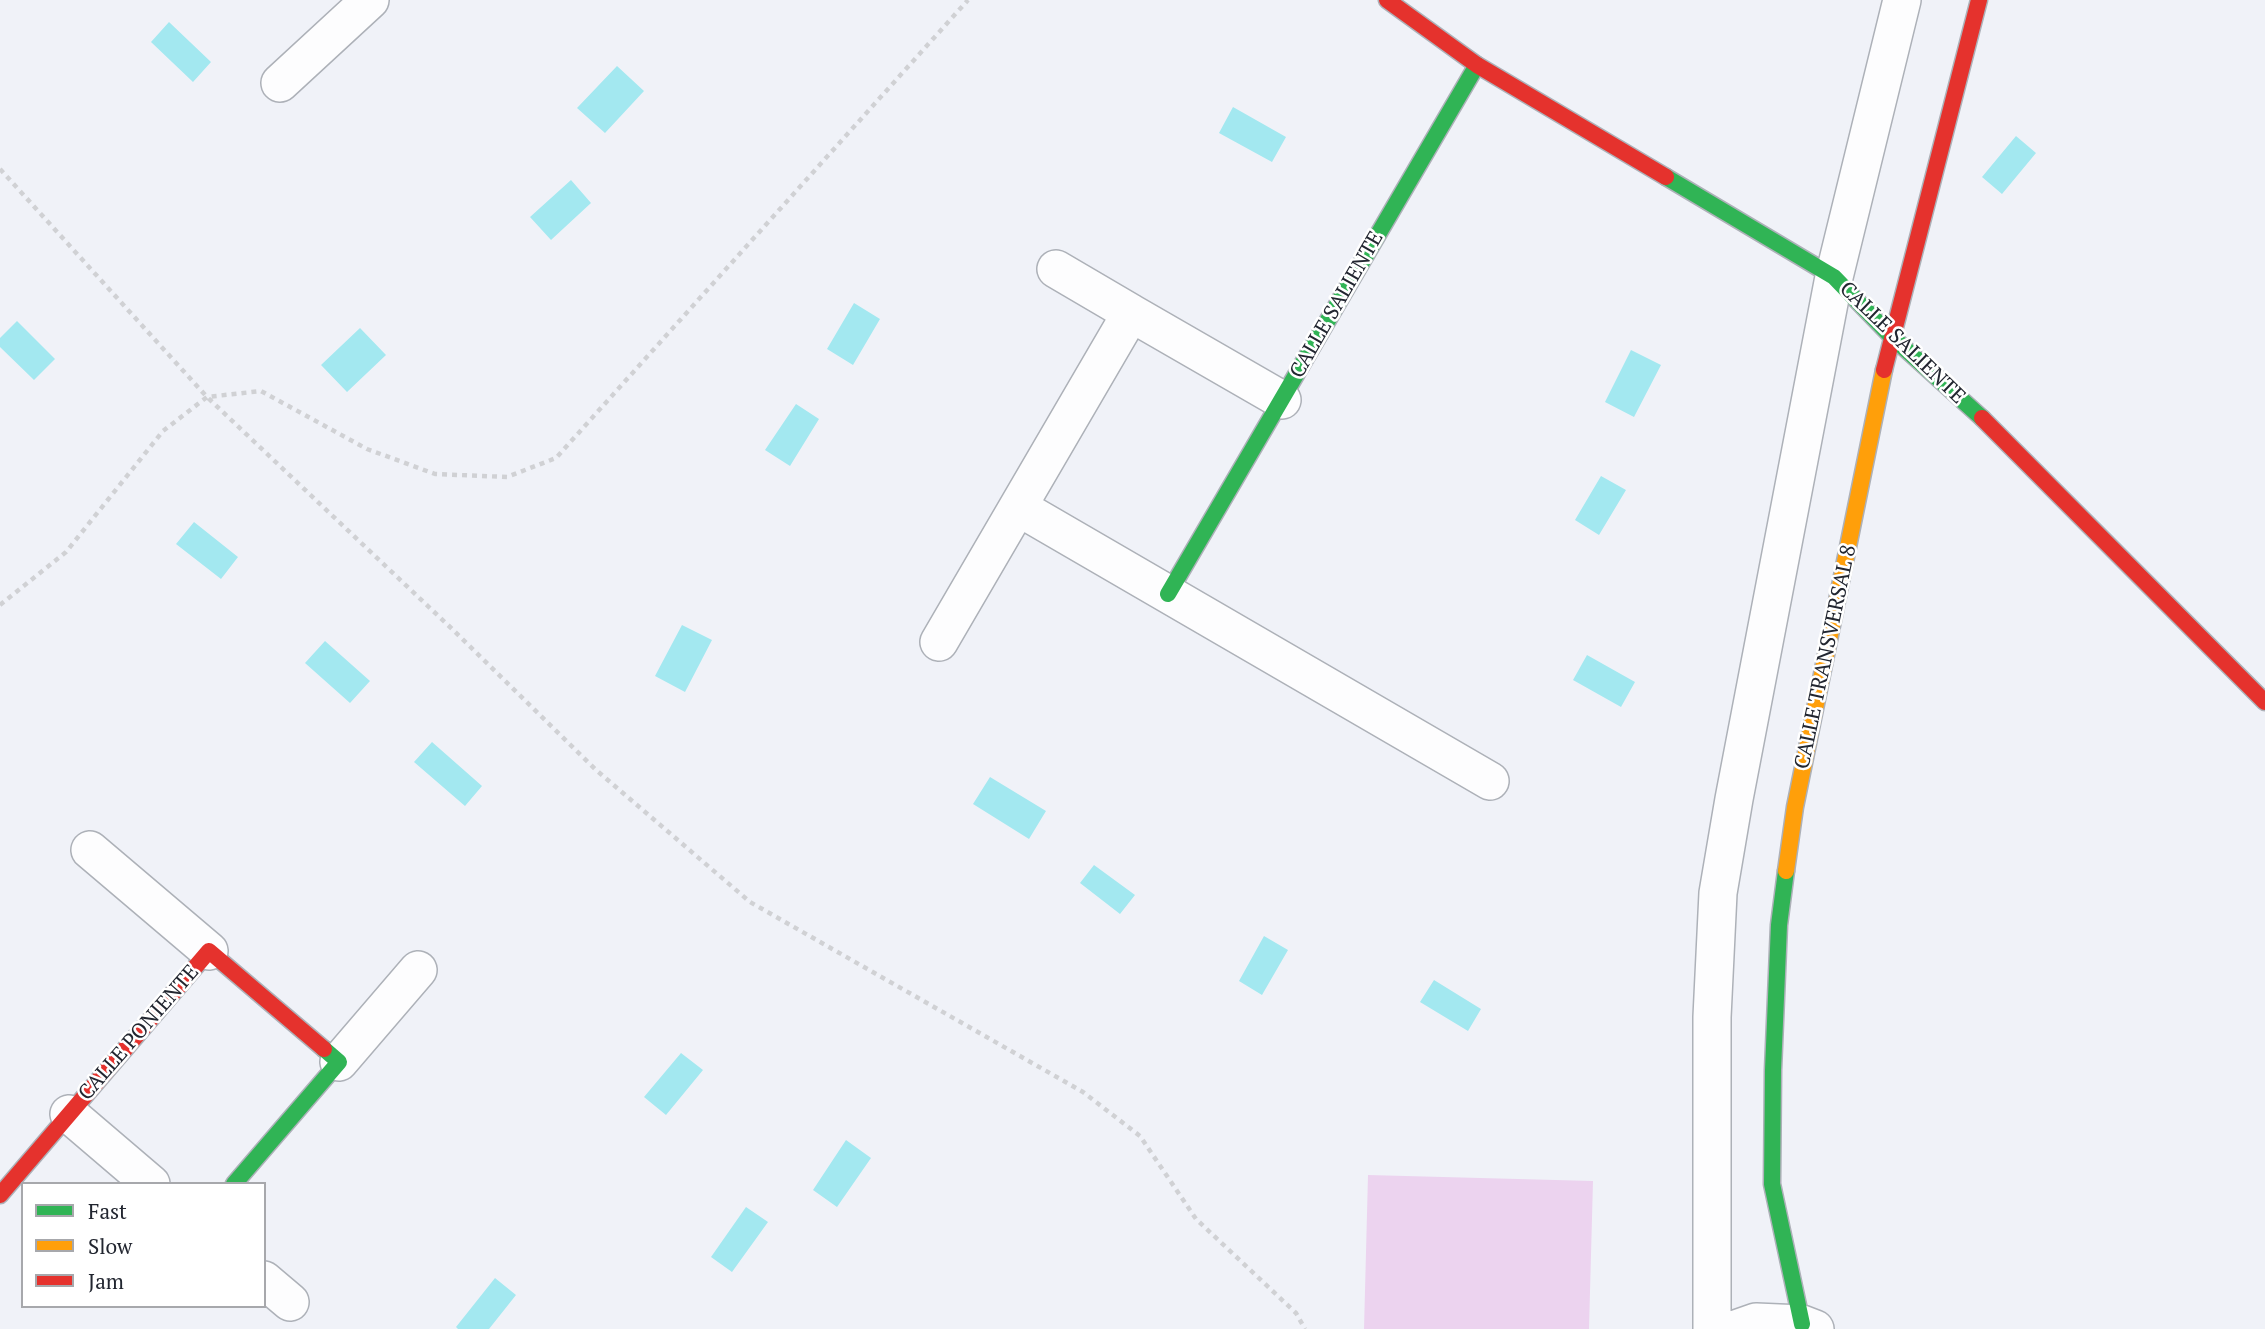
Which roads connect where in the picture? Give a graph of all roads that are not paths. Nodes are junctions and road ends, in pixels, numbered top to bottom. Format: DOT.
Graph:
graph roads {
  1 [pos="370,0"];
  2 [pos="1387,0"];
  3 [pos="1902,0"];
  4 [pos="1979,0"];
  5 [pos="1477,65"];
  6 [pos="279,83"];
  7 [pos="1056,269"];
  8 [pos="1834,277"];
  9 [pos="1131,313"];
  10 [pos="1891,336"];
  11 [pos="1282,400"];
  12 [pos="1018,506"];
  13 [pos="1168,594"];
  14 [pos="939,642"];
  15 [pos="2265,702"];
  16 [pos="1490,781"];
  17 [pos="90,849"];
  18 [pos="209,951"];
  19 [pos="418,970"];
  20 [pos="339,1062"];
  21 [pos="69,1114"];
  22 [pos="149,1182"];
  23 [pos="236,1182"];
  24 [pos="0,1195"];
  25 [pos="1808,1326"];
  26 [pos="1712,1329"];
  27 [pos="1736,1329"];
  1 -- 6 [label="street"];
  2 -- 5 [label="street, CALLE SALIENTE"];
  3 -- 8 [label="street"];
  4 -- 10 [label="street, CALLE TRANSVERSAL 8"];
  5 -- 8 [label="street, CALLE SALIENTE"];
  5 -- 11 [label="street, CALLE SALIENTE"];
  7 -- 9 [label="street, CALLE SALIENTE"];
  8 -- 10 [label="street, CALLE SALIENTE"];
  8 -- 26 [label="street"];
  9 -- 11 [label="street, CALLE SALIENTE"];
  9 -- 12 [label="street"];
  10 -- 15 [label="street, CALLE SALIENTE"];
  10 -- 25 [label="street, CALLE TRANSVERSAL 8"];
  11 -- 13 [label="street, CALLE SALIENTE"];
  12 -- 13 [label="street"];
  12 -- 14 [label="street"];
  13 -- 16 [label="street"];
  17 -- 18 [label="street, CALLE PONIENTE"];
  18 -- 20 [label="street, CALLE PONIENTE"];
  18 -- 21 [label="street, CALLE PONIENTE"];
  19 -- 20 [label="street"];
  20 -- 23 [label="street"];
  21 -- 22 [label="street, CALLE PONIENTE"];
  21 -- 24 [label="street, CALLE PONIENTE"];
  25 -- 27 [label="street"];
}
